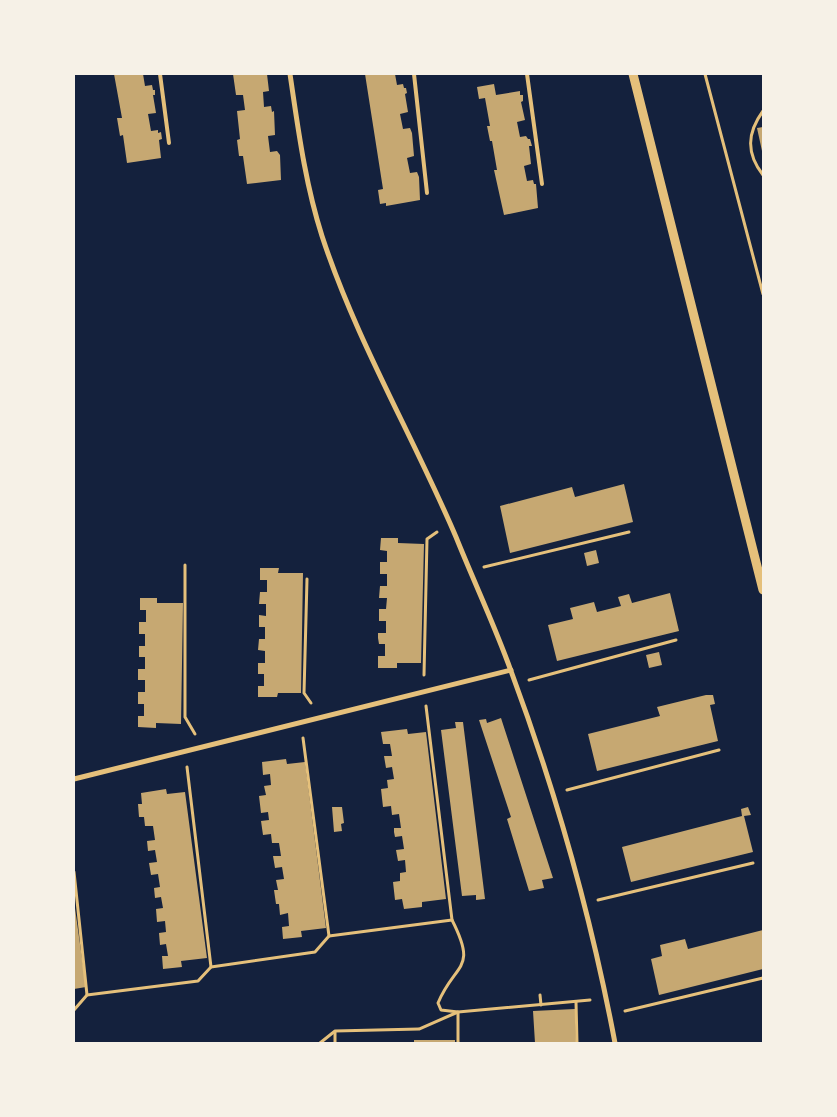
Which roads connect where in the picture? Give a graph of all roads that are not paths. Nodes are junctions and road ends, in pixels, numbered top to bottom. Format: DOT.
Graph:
graph roads {
  1 [pos="160,74"];
  2 [pos="290,74"];
  3 [pos="414,74"];
  4 [pos="527,74"];
  5 [pos="633,74"];
  6 [pos="168,143"];
  7 [pos="542,184"];
  8 [pos="427,193"];
  9 [pos="763,590"];
  10 [pos="511,670"];
  11 [pos="74,779"];
  12 [pos="616,1043"];
  1 -- 6 [label="lane"];
  2 -- 10 [label="street"];
  3 -- 8 [label="lane"];
  4 -- 7 [label="lane"];
  5 -- 9 [label="street"];
  10 -- 11 [label="street"];
  10 -- 12 [label="street"];
}
